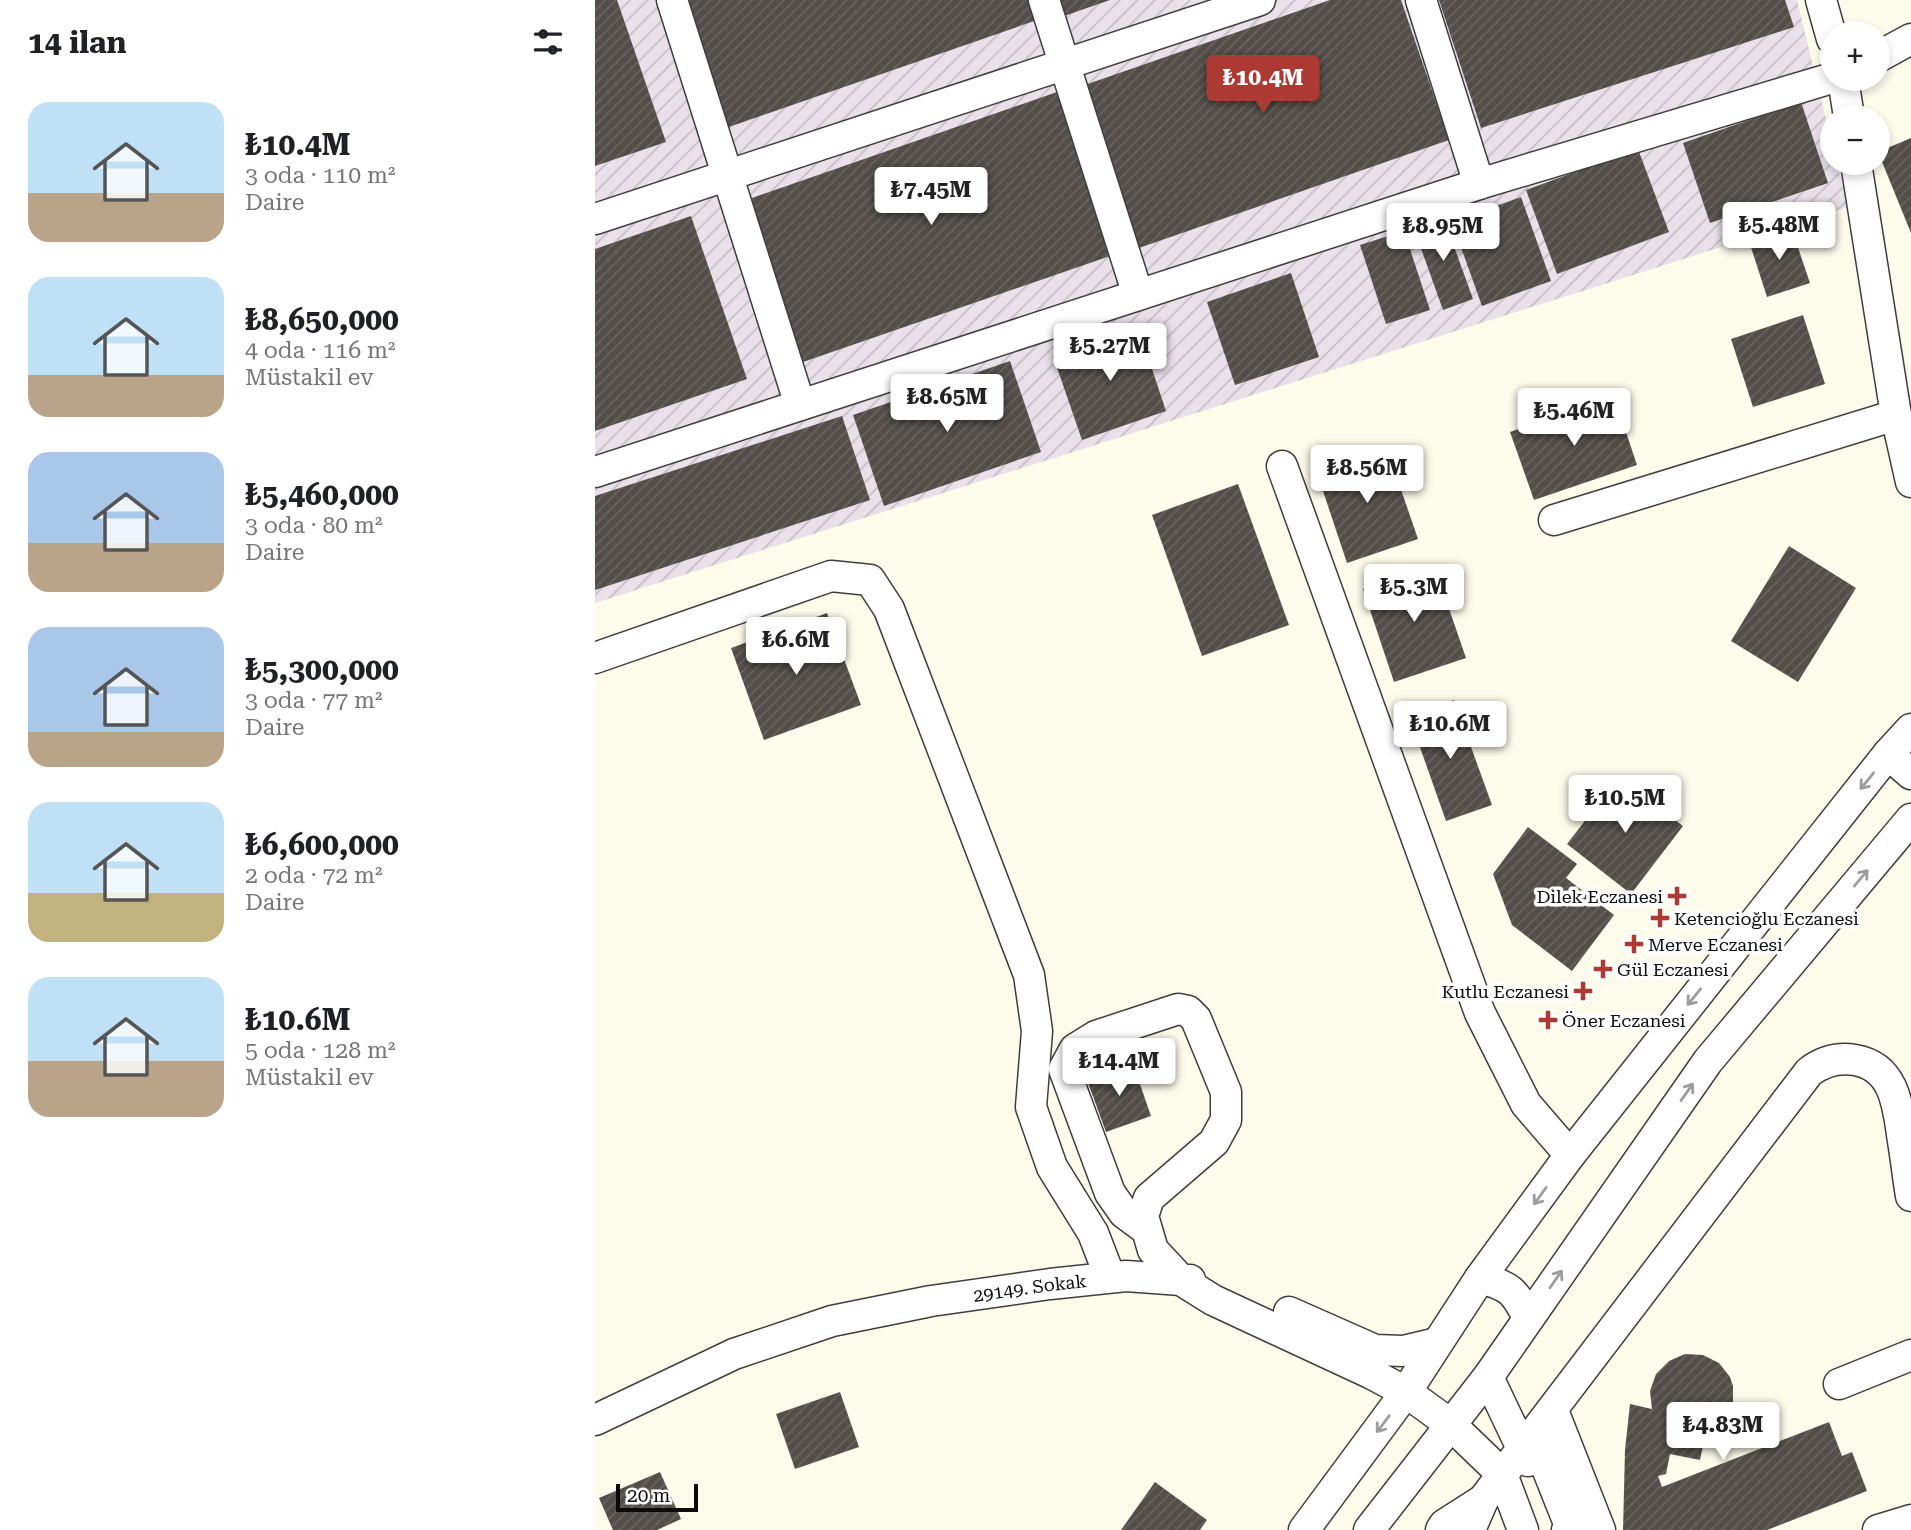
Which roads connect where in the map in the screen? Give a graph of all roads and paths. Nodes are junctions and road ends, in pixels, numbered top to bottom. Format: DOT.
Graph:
graph roads {
  1 [pos="672,0"];
  2 [pos="1044,0"];
  3 [pos="1260,0"];
  4 [pos="1421,0"];
  5 [pos="1821,0"];
  6 [pos="1827,21"];
  7 [pos="1911,40"];
  8 [pos="1890,51"];
  9 [pos="1065,64"];
  10 [pos="1820,82"];
  11 [pos="728,175"];
  12 [pos="1858,175"];
  13 [pos="1479,184"];
  14 [pos="595,219"];
  15 [pos="1137,295"];
  16 [pos="800,405"];
  17 [pos="1896,415"];
  18 [pos="1282,466"];
  19 [pos="595,472"];
  20 [pos="1911,482"];
  21 [pos="1554,520"];
  22 [pos="595,658"];
  23 [pos="1911,729"];
  24 [pos="1888,754"];
  25 [pos="1911,774"];
  26 [pos="1911,819"];
  27 [pos="1570,1155"];
  28 [pos="1911,1195"];
  29 [pos="1147,1230"];
  30 [pos="1110,1277"];
  31 [pos="1480,1278"];
  32 [pos="1181,1280"];
  33 [pos="1528,1318"];
  34 [pos="1437,1343"];
  35 [pos="1911,1355"];
  36 [pos="1488,1377"];
  37 [pos="1839,1384"];
  38 [pos="1406,1392"];
  39 [pos="595,1420"];
  40 [pos="1450,1424"];
  41 [pos="1523,1447"];
  42 [pos="1502,1474"];
  43 [pos="1483,1500"];
  44 [pos="1911,1520"];
  45 [pos="1304,1530"];
  46 [pos="1369,1530"];
  47 [pos="1441,1530"];
  48 [pos="1471,1530"];
  49 [pos="1477,1530"];
  50 [pos="1506,1530"];
  51 [pos="1523,1530"];
  52 [pos="1551,1530"];
  53 [pos="1567,1530"];
  54 [pos="1600,1530"];
  55 [pos="1878,1530"];
  1 -- 11 [label="street"];
  2 -- 9 [label="street"];
  3 -- 9 [label="street"];
  4 -- 13 [label="street"];
  5 -- 6 [label="street"];
  7 -- 8 [label="street"];
  9 -- 11 [label="street"];
  9 -- 15 [label="street"];
  10 -- 13 [label="street"];
  11 -- 14 [label="street"];
  11 -- 16 [label="street"];
  12 -- 17 [label="street"];
  13 -- 15 [label="street"];
  15 -- 16 [label="street"];
  16 -- 19 [label="street"];
  17 -- 20 [label="street"];
  17 -- 21 [label="street"];
  18 -- 27 [label="street"];
  22 -- 30 [label="street"];
  23 -- 24 [label="street"];
  24 -- 25 [label="street"];
  24 -- 27 [label="street, one-way"];
  33 -- 26 [label="street, one-way"];
  27 -- 31 [label="street, one-way"];
  28 -- 41 [label="street"];
  29 -- 29 [label="street"];
  29 -- 32 [label="street"];
  30 -- 32 [label="street, 29149. Sokak"];
  30 -- 39 [label="street, 29149. Sokak"];
  31 -- 33 [label="street"];
  31 -- 34 [label="street"];
  32 -- 34 [label="street"];
  32 -- 38 [label="street, 29149. Sokak"];
  33 -- 36 [label="street"];
  34 -- 38 [label="street"];
  35 -- 37 [label="street"];
  36 -- 40 [label="street"];
  36 -- 41 [label="street"];
  38 -- 40 [label="street, 29149. Sokak"];
  38 -- 45 [label="street, one-way"];
  40 -- 42 [label="street, 29149. Sokak"];
  40 -- 46 [label="street"];
  41 -- 42 [label="street"];
  41 -- 52 [label="street"];
  42 -- 43 [label="street"];
  42 -- 51 [label="street"];
  43 -- 47 [label="street"];
  43 -- 48 [label="street"];
  44 -- 55 [label="street"];
  49 -- 50 [label="street"];
  53 -- 54 [label="street"];
}
